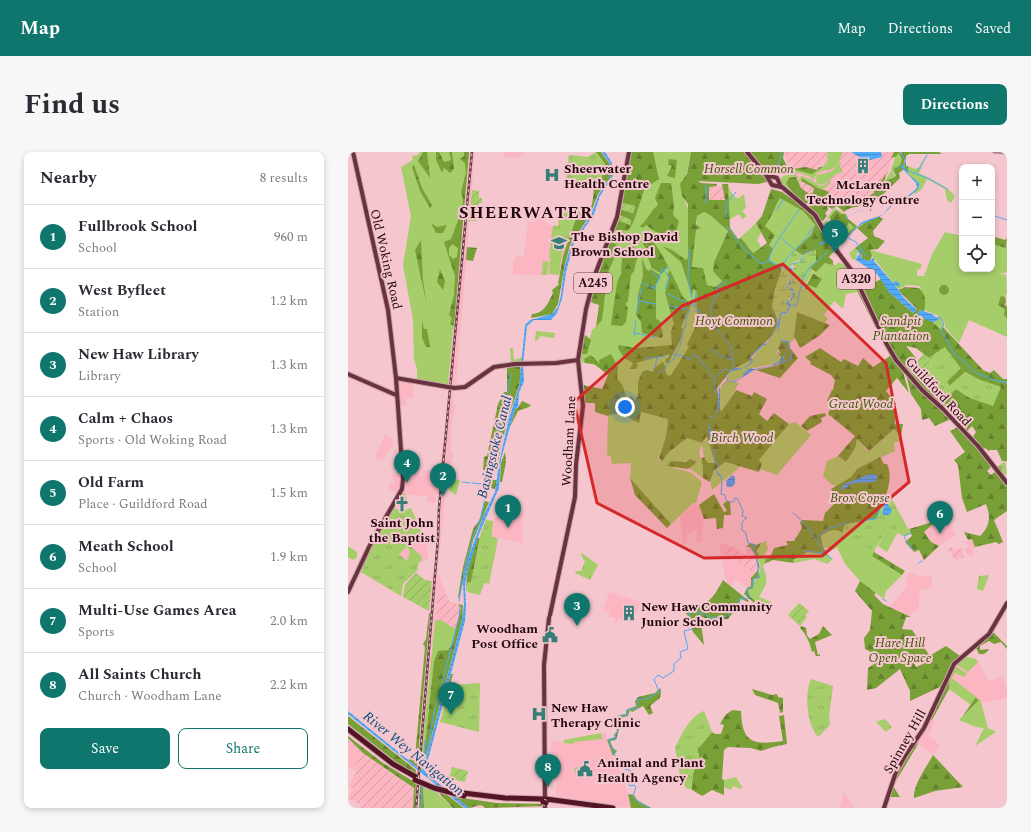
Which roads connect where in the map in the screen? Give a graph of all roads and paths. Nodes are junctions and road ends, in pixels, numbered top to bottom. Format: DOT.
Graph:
graph roads {
  1 [pos="352,152"];
  2 [pos="629,152"];
  3 [pos="747,152"];
  4 [pos="771,179"];
  5 [pos="778,183"];
  6 [pos="578,360"];
  7 [pos="348,374"];
  8 [pos="396,378"];
  9 [pos="396,395"];
  10 [pos="400,478"];
  11 [pos="1007,483"];
  12 [pos="403,488"];
  13 [pos="348,592"];
  14 [pos="1007,603"];
  15 [pos="348,728"];
  16 [pos="348,733"];
  17 [pos="416,779"];
  18 [pos="545,802"];
  19 [pos="594,808"];
  20 [pos="613,808"];
  21 [pos="884,808"];
  1 -- 8 [label="main road, Old Woking Road"];
  2 -- 6 [label="main road, Woodham Lane / A245"];
  3 -- 4 [label="main road"];
  4 -- 5 [label="main road"];
  4 -- 5 [label="main road"];
  5 -- 11 [label="main road, Guildford Road / A320"];
  6 -- 8 [label="main road, bridge"];
  6 -- 18 [label="main road, Woodham Lane"];
  7 -- 9 [label="main road"];
  8 -- 9 [label="main road, Old Woking Road"];
  9 -- 12 [label="main road, Old Woking Road"];
  10 -- 12 [label="main road"];
  12 -- 13 [label="main road"];
  14 -- 21 [label="main road, Spinney Hill"];
  15 -- 17 [label="highway"];
  16 -- 17 [label="highway"];
  17 -- 18 [label="highway, bridge"];
  18 -- 19 [label="highway"];
  18 -- 20 [label="highway"];
}
